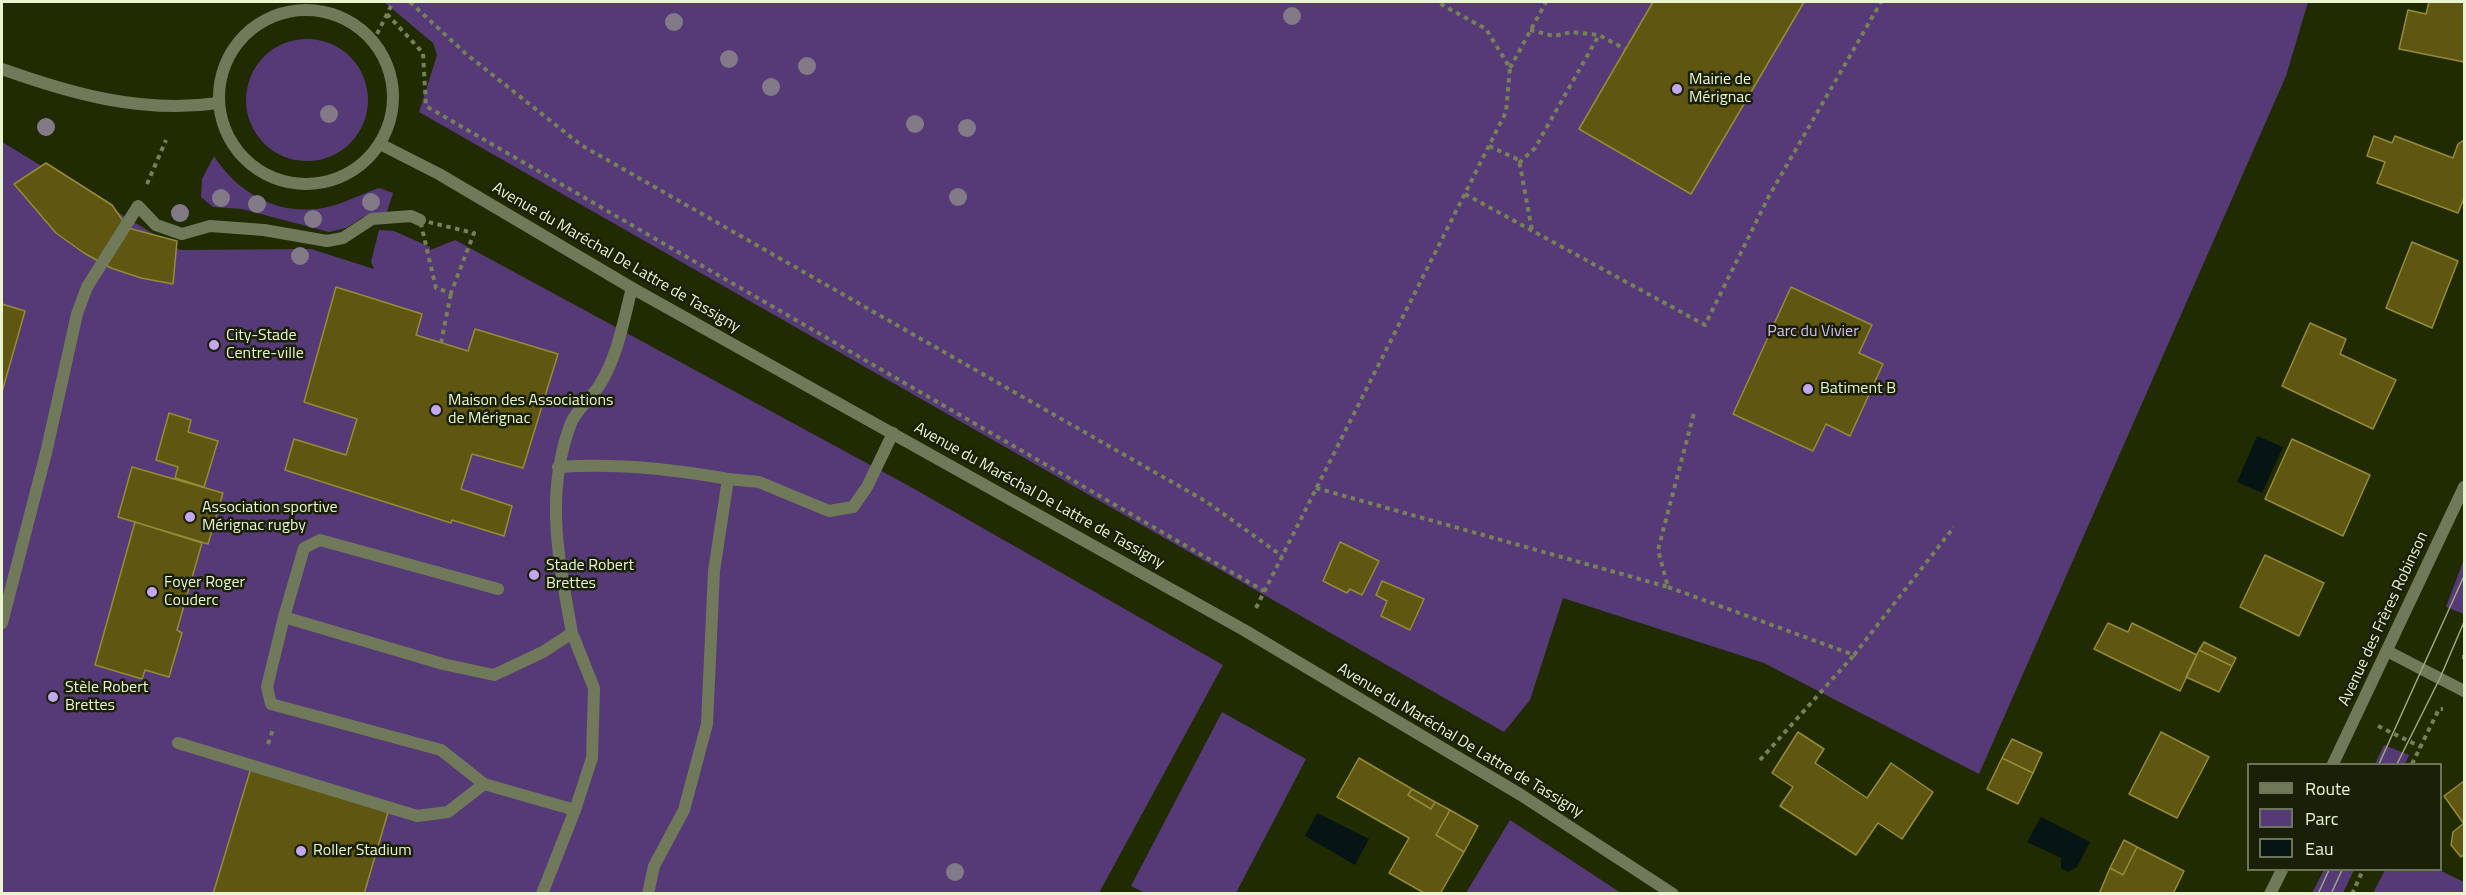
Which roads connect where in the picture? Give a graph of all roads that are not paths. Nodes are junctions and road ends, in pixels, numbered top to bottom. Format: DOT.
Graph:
graph roads {
  1 [pos="276,2"];
  2 [pos="307,6"];
  3 [pos="274,16"];
  4 [pos="2,69"];
  5 [pos="218,103"];
  6 [pos="380,144"];
  7 [pos="420,220"];
  8 [pos="632,288"];
  9 [pos="893,433"];
  10 [pos="558,467"];
  11 [pos="728,479"];
  12 [pos="2464,487"];
  13 [pos="498,589"];
  14 [pos="284,617"];
  15 [pos="2,623"];
  16 [pos="572,633"];
  17 [pos="2387,651"];
  18 [pos="2461,689"];
  19 [pos="178,743"];
  20 [pos="2334,763"];
  21 [pos="484,784"];
  22 [pos="575,810"];
  23 [pos="2282,871"];
  24 [pos="542,894"];
  25 [pos="648,894"];
  26 [pos="1673,894"];
  27 [pos="2270,894"];
  1 -- 3 [label="street"];
  2 -- 3 [label="street"];
  2 -- 6 [label="street"];
  3 -- 5 [label="street"];
  4 -- 5 [label="street"];
  5 -- 6 [label="street"];
  6 -- 8 [label="street, Avenue du Maréchal De Lattre de Tassigny"];
  7 -- 15 [label="street"];
  8 -- 9 [label="street, Avenue du Maréchal De Lattre de Tassigny"];
  8 -- 10 [label="street"];
  9 -- 11 [label="street"];
  9 -- 26 [label="street, Avenue du Maréchal De Lattre de Tassigny"];
  10 -- 11 [label="street"];
  10 -- 16 [label="street"];
  11 -- 25 [label="street"];
  12 -- 17 [label="street, Avenue des Frères Robinson"];
  13 -- 14 [label="street"];
  14 -- 16 [label="street"];
  14 -- 21 [label="street"];
  16 -- 22 [label="street"];
  17 -- 18 [label="street"];
  17 -- 20 [label="street, Avenue des Frères Robinson"];
  19 -- 21 [label="street"];
  21 -- 22 [label="street"];
  22 -- 24 [label="street"];
  23 -- 27 [label="street"];
}
